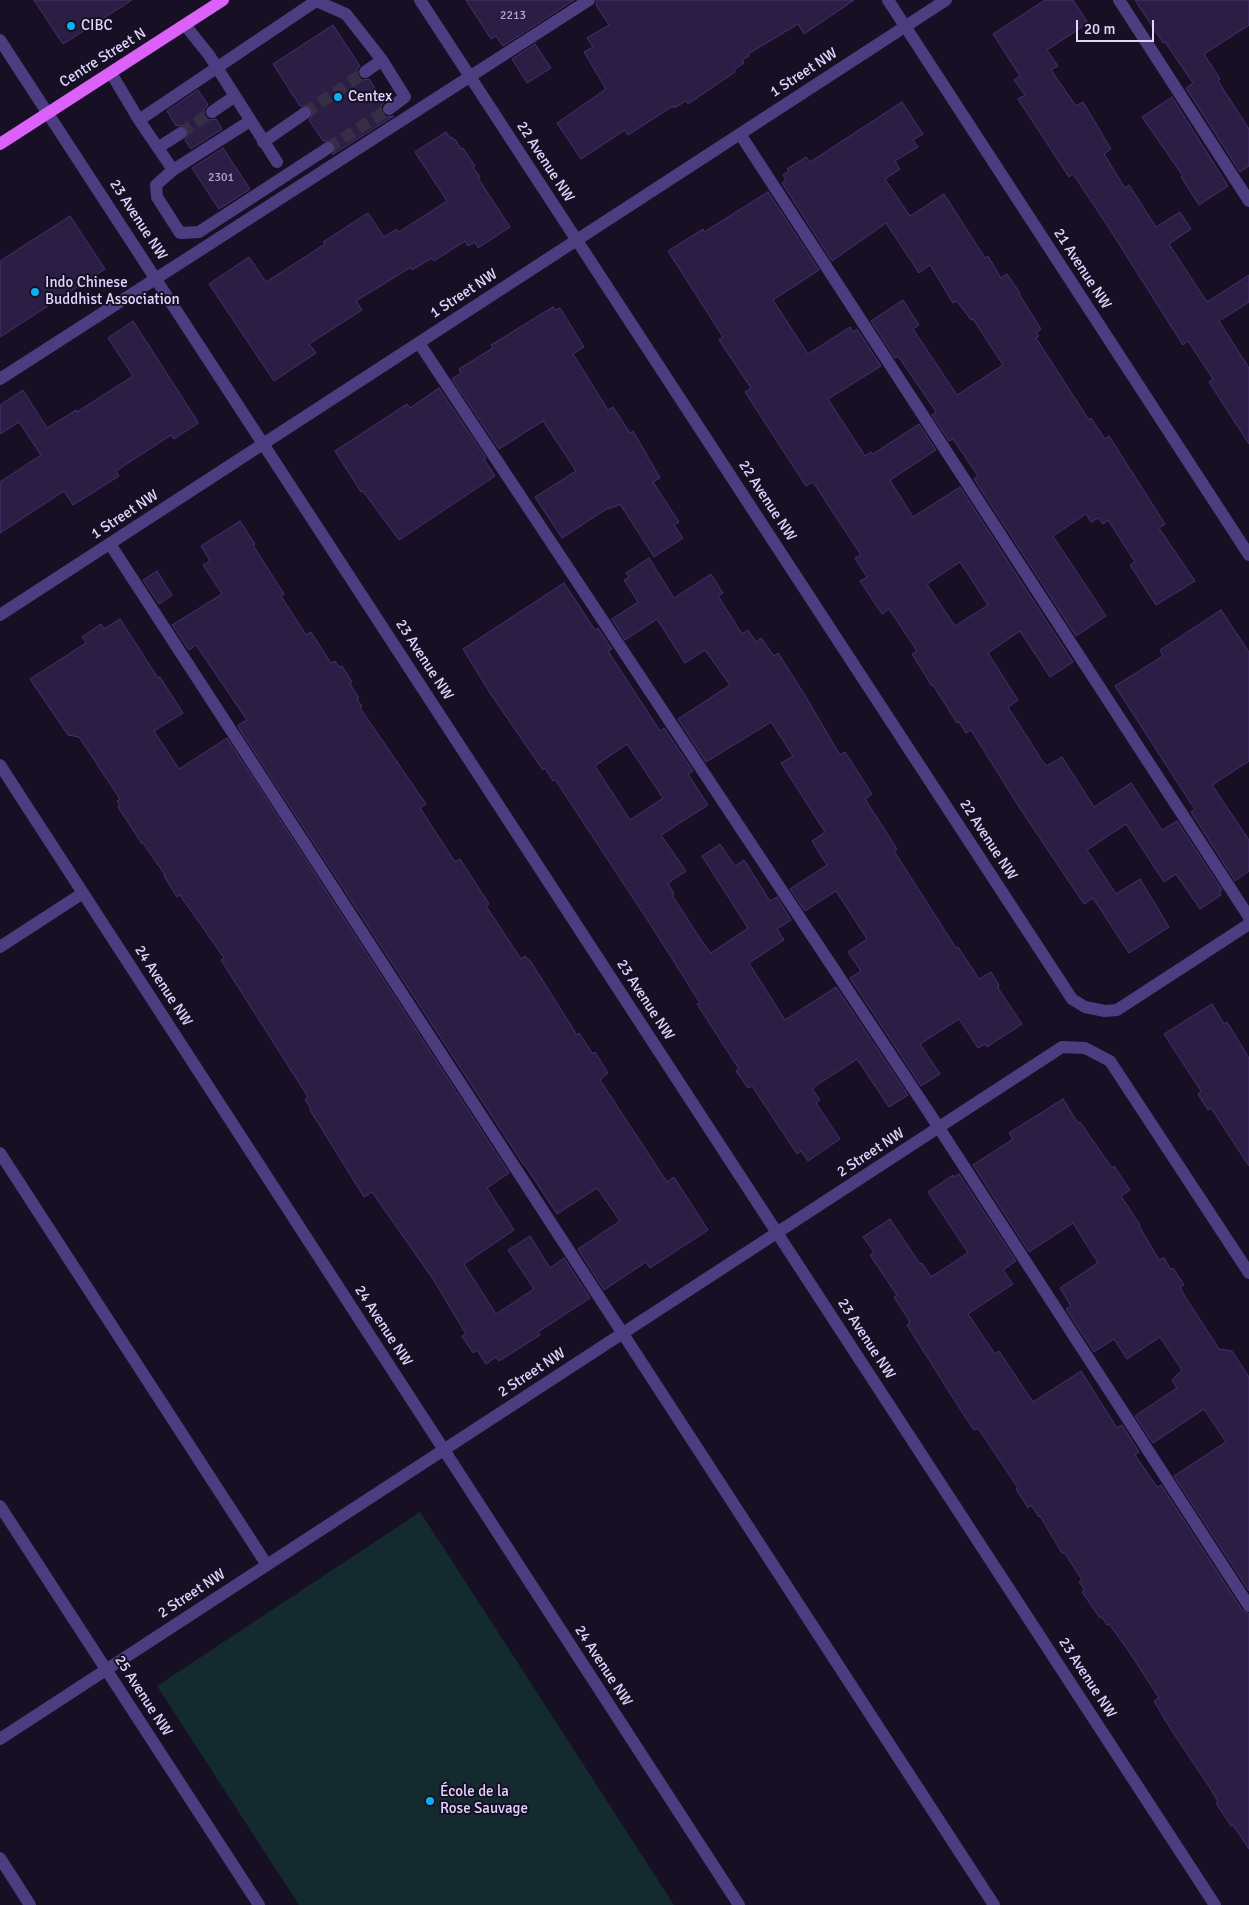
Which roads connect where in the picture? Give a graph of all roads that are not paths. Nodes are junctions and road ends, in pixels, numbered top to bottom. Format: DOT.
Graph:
graph roads {
  1 [pos="223,0"];
  2 [pos="315,0"];
  3 [pos="420,0"];
  4 [pos="589,0"];
  5 [pos="888,0"];
  6 [pos="946,0"];
  7 [pos="1119,0"];
  8 [pos="185,25"];
  9 [pos="906,26"];
  10 [pos="0,40"];
  11 [pos="382,60"];
  12 [pos="216,68"];
  13 [pos="111,72"];
  14 [pos="365,72"];
  15 [pos="469,76"];
  16 [pos="235,96"];
  17 [pos="389,109"];
  18 [pos="47,112"];
  19 [pos="212,112"];
  20 [pos="305,113"];
  21 [pos="139,120"];
  22 [pos="250,121"];
  23 [pos="181,133"];
  24 [pos="740,134"];
  25 [pos="263,142"];
  26 [pos="0,144"];
  27 [pos="159,147"];
  28 [pos="328,148"];
  29 [pos="277,162"];
  30 [pos="174,170"];
  31 [pos="1249,201"];
  32 [pos="577,240"];
  33 [pos="156,279"];
  34 [pos="418,343"];
  35 [pos="0,379"];
  36 [pos="264,444"];
  37 [pos="110,544"];
  38 [pos="1249,555"];
  39 [pos="0,615"];
  40 [pos="0,765"];
  41 [pos="83,893"];
  42 [pos="1249,918"];
  43 [pos="1249,924"];
  44 [pos="0,947"];
  45 [pos="938,1128"];
  46 [pos="0,1154"];
  47 [pos="778,1233"];
  48 [pos="1249,1273"];
  49 [pos="622,1334"];
  50 [pos="444,1450"];
  51 [pos="0,1506"];
  52 [pos="267,1565"];
  53 [pos="1249,1606"];
  54 [pos="107,1670"];
  55 [pos="0,1739"];
  56 [pos="0,1858"];
  57 [pos="30,1905"];
  58 [pos="259,1905"];
  59 [pos="739,1905"];
  60 [pos="994,1905"];
  61 [pos="1215,1905"];
  1 -- 8 [label="main road, Centre Street N"];
  2 -- 11 [label="street"];
  2 -- 12 [label="street"];
  3 -- 15 [label="street, 22 Avenue NW"];
  4 -- 15 [label="street"];
  5 -- 9 [label="street, 21 Avenue NW"];
  6 -- 9 [label="street, 1 Street NW"];
  7 -- 31 [label="street"];
  8 -- 12 [label="street"];
  8 -- 13 [label="main road, Centre Street N"];
  9 -- 24 [label="street, 1 Street NW"];
  9 -- 38 [label="street, 21 Avenue NW"];
  10 -- 18 [label="street, 23 Avenue NW"];
  11 -- 14 [label="street"];
  11 -- 17 [label="street"];
  12 -- 16 [label="street"];
  12 -- 21 [label="street"];
  13 -- 18 [label="main road, Centre Street N"];
  13 -- 21 [label="street"];
  15 -- 32 [label="street, 22 Avenue NW"];
  15 -- 33 [label="street"];
  16 -- 19 [label="street"];
  16 -- 22 [label="street"];
  18 -- 26 [label="main road, Centre Street N"];
  18 -- 33 [label="street, 23 Avenue NW"];
  20 -- 25 [label="street"];
  21 -- 27 [label="street"];
  22 -- 25 [label="street"];
  22 -- 30 [label="street"];
  23 -- 27 [label="street"];
  24 -- 32 [label="street, 1 Street NW"];
  24 -- 42 [label="street"];
  25 -- 29 [label="street"];
  27 -- 30 [label="street"];
  28 -- 30 [label="street"];
  32 -- 34 [label="street, 1 Street NW"];
  32 -- 43 [label="street, 22 Avenue NW"];
  33 -- 35 [label="street"];
  33 -- 36 [label="street, 23 Avenue NW"];
  34 -- 36 [label="street, 1 Street NW"];
  34 -- 45 [label="street"];
  36 -- 37 [label="street, 1 Street NW"];
  36 -- 47 [label="street, 23 Avenue NW"];
  37 -- 39 [label="street, 1 Street NW"];
  37 -- 49 [label="street"];
  40 -- 41 [label="street, 24 Avenue NW"];
  41 -- 44 [label="street"];
  41 -- 50 [label="street, 24 Avenue NW"];
  45 -- 47 [label="street, 2 Street NW"];
  45 -- 48 [label="street, 2 Street NW"];
  45 -- 53 [label="street"];
  46 -- 52 [label="street"];
  47 -- 49 [label="street, 2 Street NW"];
  47 -- 61 [label="street, 23 Avenue NW"];
  49 -- 50 [label="street, 2 Street NW"];
  49 -- 60 [label="street"];
  50 -- 52 [label="street, 2 Street NW"];
  50 -- 59 [label="street, 24 Avenue NW"];
  51 -- 54 [label="street, 25 Avenue NW"];
  52 -- 54 [label="street, 2 Street NW"];
  54 -- 55 [label="street, 2 Street NW"];
  54 -- 58 [label="street, 25 Avenue NW"];
  56 -- 57 [label="street"];
}
